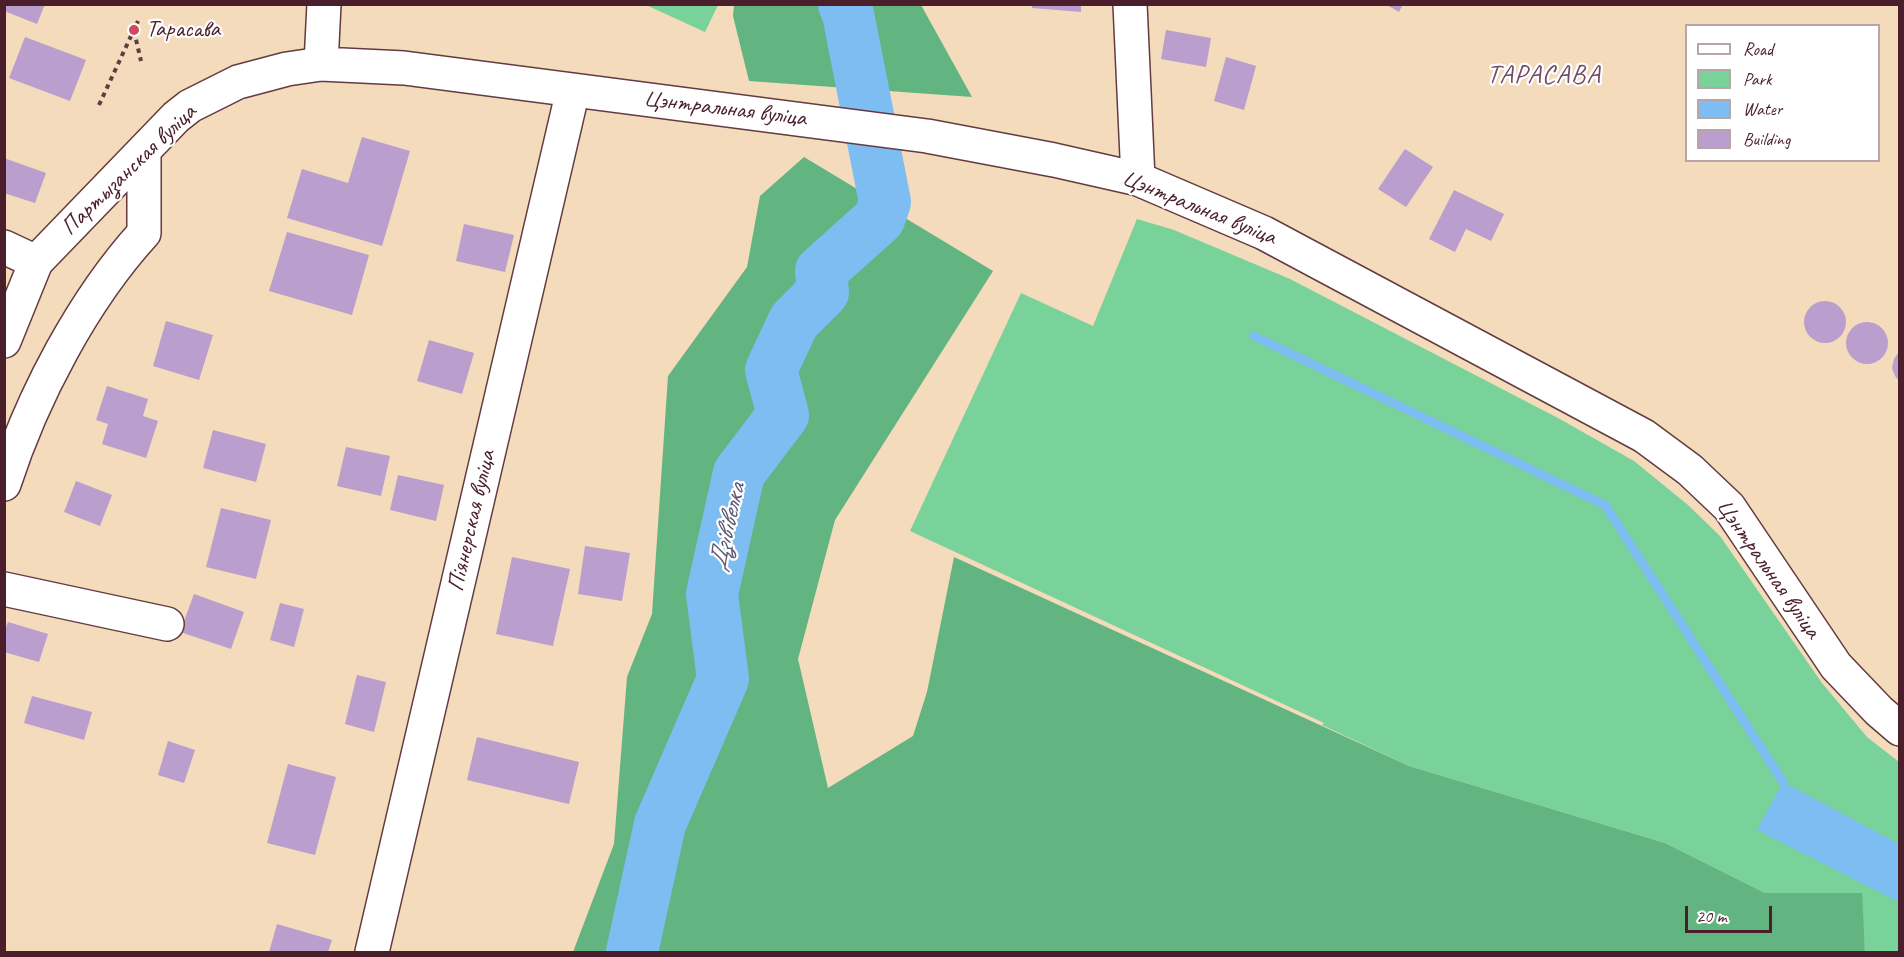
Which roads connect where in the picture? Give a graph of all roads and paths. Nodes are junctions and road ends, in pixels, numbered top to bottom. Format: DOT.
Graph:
graph roads {
  1 [pos="324,4"];
  2 [pos="1130,4"];
  3 [pos="138,21"];
  4 [pos="134,30"];
  5 [pos="141,61"];
  6 [pos="321,64"];
  7 [pos="573,90"];
  8 [pos="99,105"];
  9 [pos="144,150"];
  10 [pos="1138,179"];
  11 [pos="4,248"];
  12 [pos="36,262"];
  13 [pos="4,341"];
  14 [pos="4,484"];
  15 [pos="4,589"];
  16 [pos="167,624"];
  17 [pos="1899,729"];
  18 [pos="372,952"];
  1 -- 6 [label="street"];
  2 -- 10 [label="street"];
  3 -- 4 [label="path"];
  4 -- 5 [label="path"];
  4 -- 8 [label="path"];
  6 -- 7 [label="street, Цэнтральная вуліца"];
  6 -- 9 [label="street, Партызанская вуліца"];
  7 -- 10 [label="street, Цэнтральная вуліца"];
  7 -- 18 [label="street, Піянерская вуліца"];
  9 -- 12 [label="street, Партызанская вуліца"];
  9 -- 14 [label="street"];
  10 -- 17 [label="street, Цэнтральная вуліца"];
  11 -- 12 [label="street"];
  12 -- 13 [label="street, Партызанская вуліца"];
  15 -- 16 [label="street"];
}
